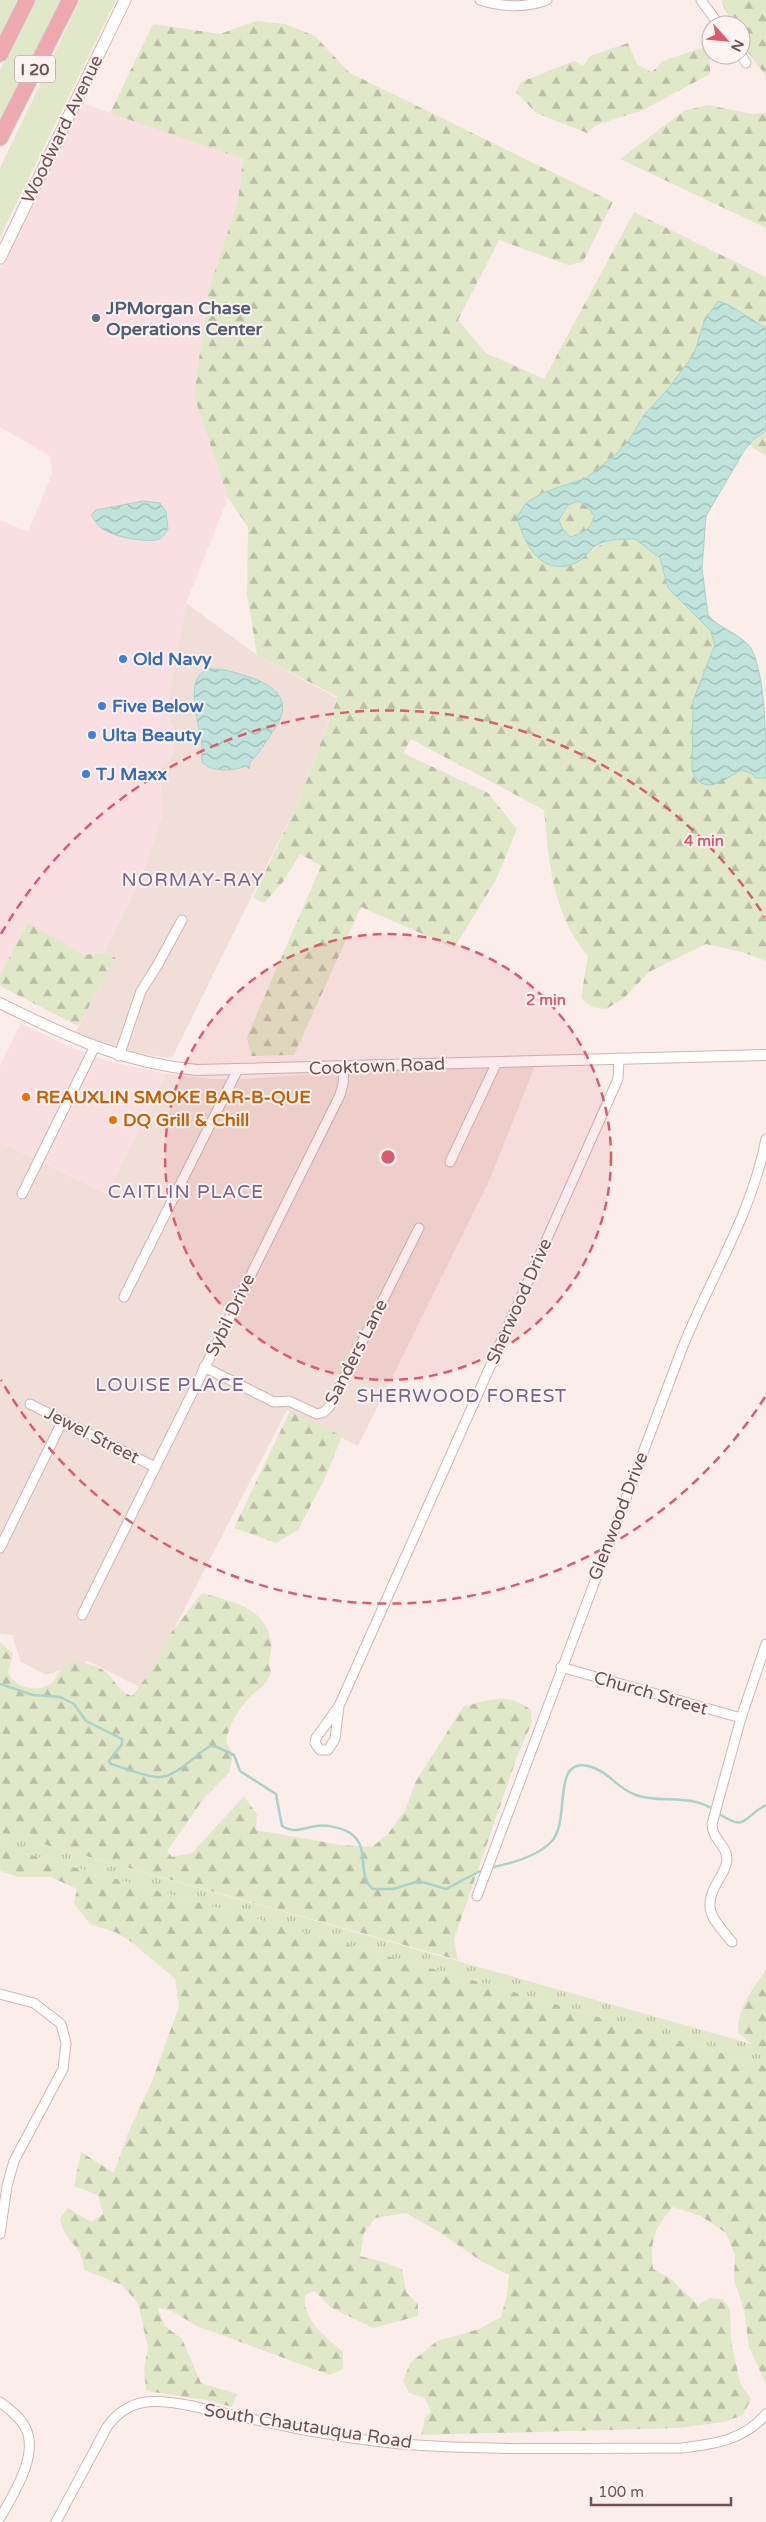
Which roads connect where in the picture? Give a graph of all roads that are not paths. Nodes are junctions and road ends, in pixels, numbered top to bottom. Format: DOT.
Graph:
graph roads {
  1 [pos="27,0"];
  2 [pos="70,0"];
  3 [pos="124,0"];
  4 [pos="480,0"];
  5 [pos="547,0"];
  6 [pos="701,0"];
  7 [pos="712,15"];
  8 [pos="0,54"];
  9 [pos="0,138"];
  10 [pos="0,258"];
  11 [pos="182,920"];
  12 [pos="0,1003"];
  13 [pos="94,1048"];
  14 [pos="766,1055"];
  15 [pos="119,1056"];
  16 [pos="619,1058"];
  17 [pos="497,1062"];
  18 [pos="344,1068"];
  19 [pos="237,1071"];
  20 [pos="766,1139"];
  21 [pos="450,1162"];
  22 [pos="22,1194"];
  23 [pos="419,1228"];
  24 [pos="124,1297"];
  25 [pos="204,1367"];
  26 [pos="30,1404"];
  27 [pos="63,1420"];
  28 [pos="155,1467"];
  29 [pos="0,1548"];
  30 [pos="82,1614"];
  31 [pos="766,1644"];
  32 [pos="763,1665"];
  33 [pos="561,1667"];
  34 [pos="339,1706"];
  35 [pos="741,1718"];
  36 [pos="477,1896"];
  37 [pos="732,1942"];
  38 [pos="0,1994"];
  39 [pos="0,2234"];
  40 [pos="0,2402"];
  41 [pos="766,2414"];
  42 [pos="0,2518"];
  43 [pos="56,2522"];
  1 -- 8 [label="highway, I 20"];
  2 -- 9 [label="highway, I 20"];
  3 -- 10 [label="main road, Woodward Avenue"];
  4 -- 5 [label="street"];
  6 -- 7 [label="street"];
  11 -- 15 [label="street"];
  12 -- 13 [label="street, Cooktown Road"];
  13 -- 15 [label="street, Cooktown Road"];
  13 -- 22 [label="street"];
  14 -- 16 [label="street, Cooktown Road"];
  15 -- 19 [label="street, Cooktown Road"];
  16 -- 17 [label="street, Cooktown Road"];
  16 -- 34 [label="street, Sherwood Drive"];
  17 -- 18 [label="street, Cooktown Road"];
  17 -- 21 [label="street"];
  18 -- 19 [label="street, Cooktown Road"];
  18 -- 25 [label="street, Sybil Drive"];
  19 -- 24 [label="street"];
  20 -- 33 [label="street, Glenwood Drive"];
  23 -- 25 [label="street, Sanders Lane"];
  25 -- 28 [label="street, Sybil Drive"];
  26 -- 27 [label="street, Jewel Street"];
  27 -- 28 [label="street, Jewel Street"];
  27 -- 29 [label="street"];
  28 -- 30 [label="street, Sybil Drive"];
  31 -- 32 [label="street"];
  32 -- 35 [label="street"];
  33 -- 35 [label="street, Church Street"];
  33 -- 36 [label="street, Glenwood Drive"];
  35 -- 37 [label="street"];
  38 -- 39 [label="street"];
  40 -- 42 [label="street"];
  41 -- 43 [label="street, South Chautauqua Road"];
}
